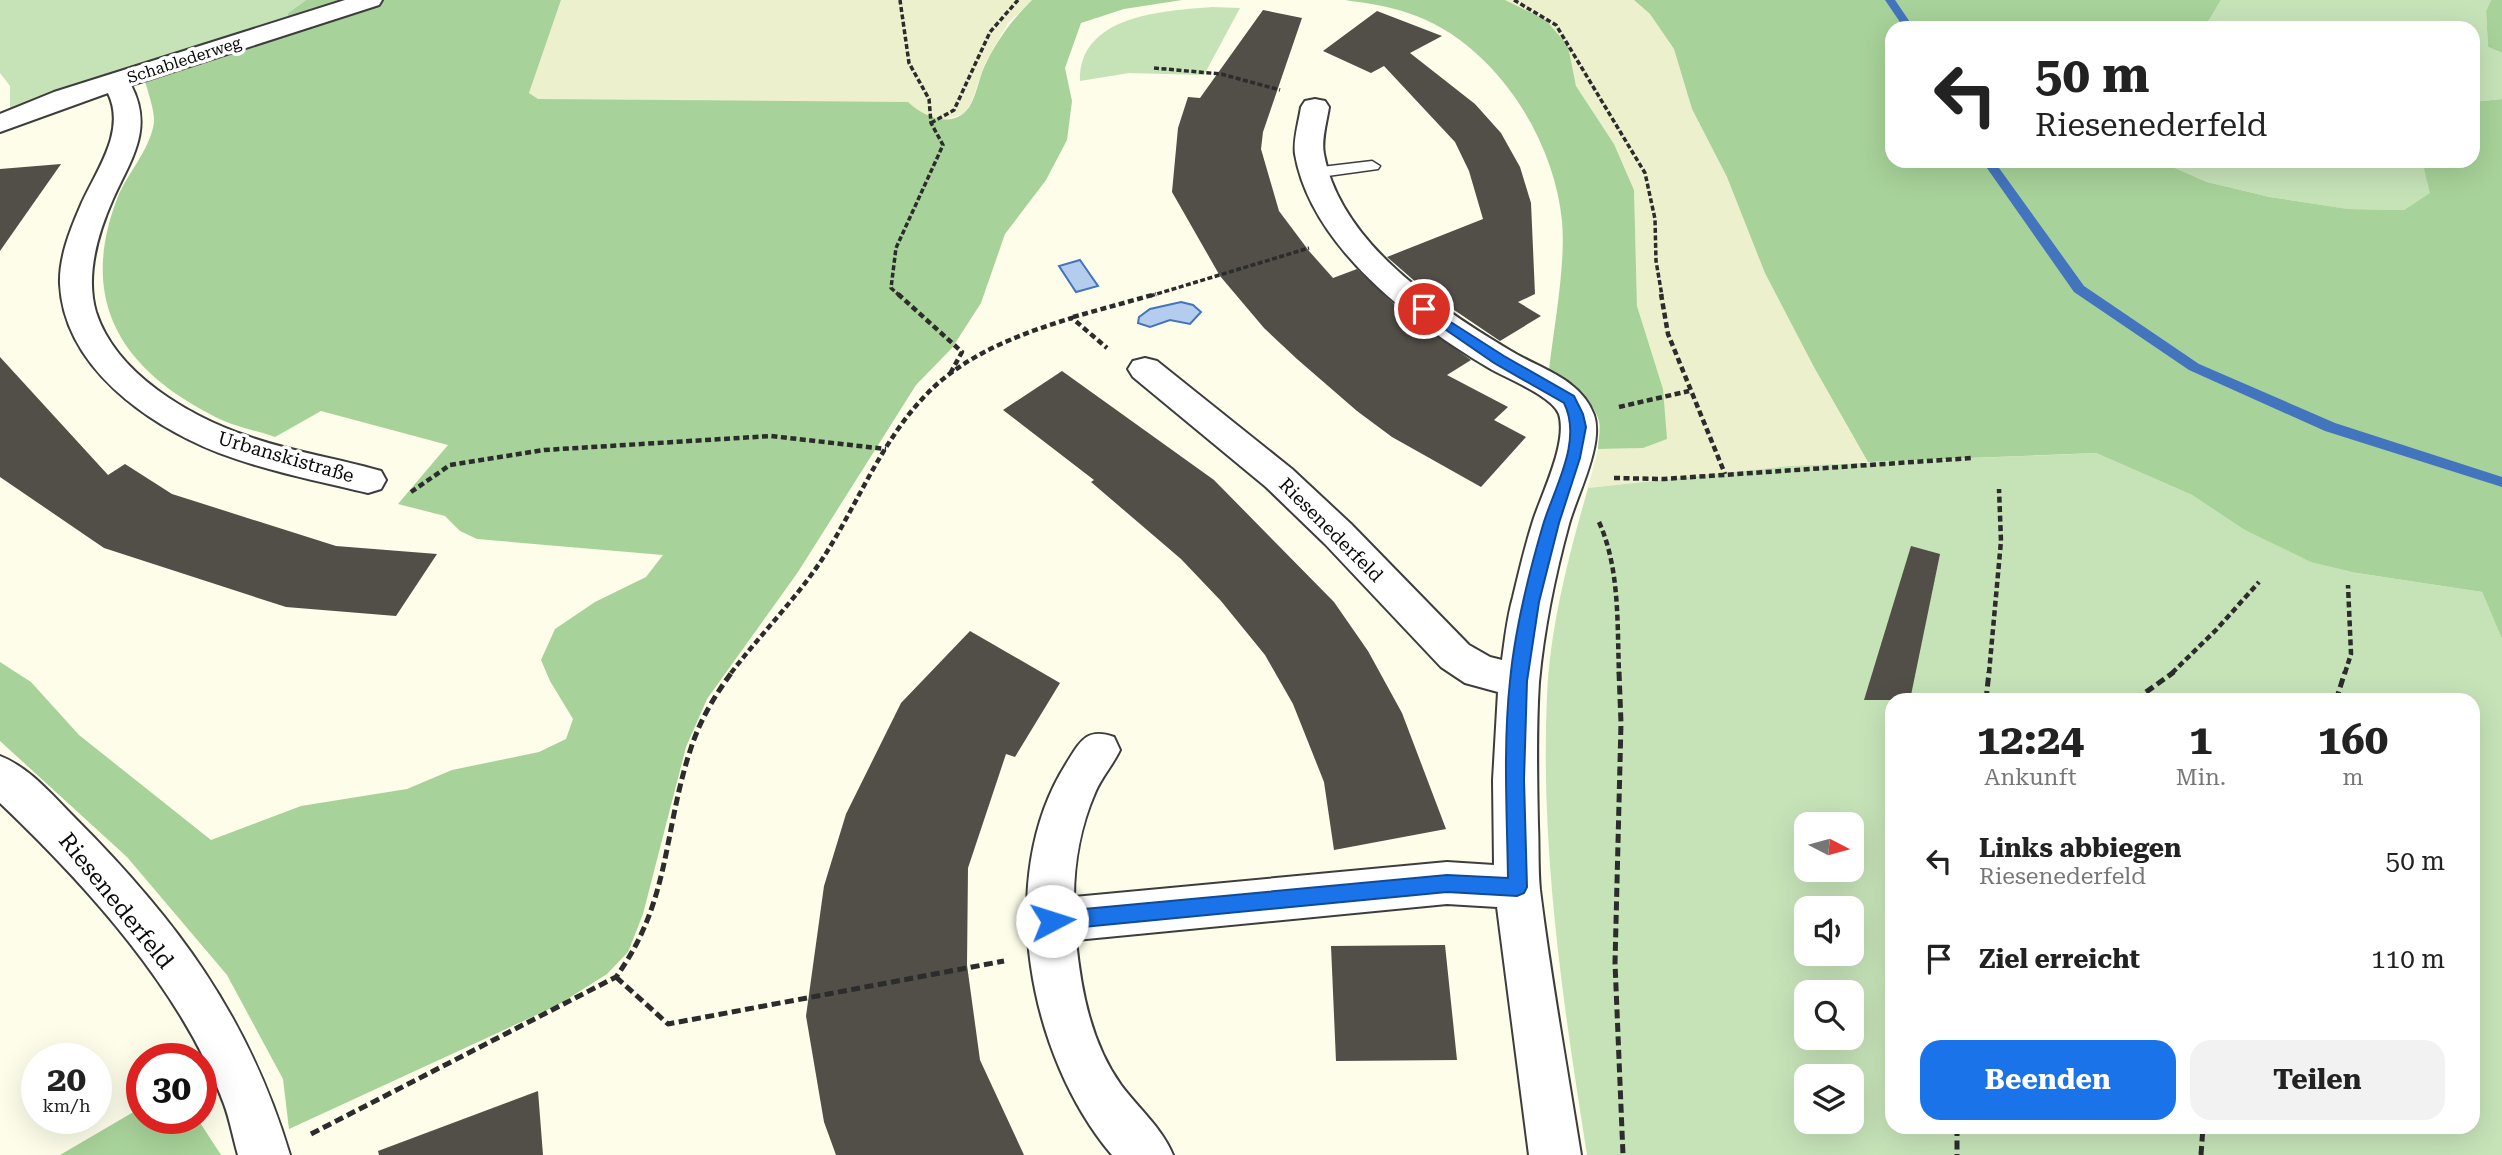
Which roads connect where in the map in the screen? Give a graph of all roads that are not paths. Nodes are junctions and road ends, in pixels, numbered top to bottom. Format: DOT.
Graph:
graph roads {
  1 [pos="370,0"];
  2 [pos="116,82"];
  3 [pos="1315,107"];
  4 [pos="0,124"];
  5 [pos="1372,166"];
  6 [pos="1314,173"];
  7 [pos="1144,369"];
  8 [pos="368,480"];
  9 [pos="1518,681"];
  10 [pos="1099,750"];
  11 [pos="0,775"];
  12 [pos="1517,887"];
  13 [pos="1052,921"];
  14 [pos="264,1155"];
  15 [pos="1147,1155"];
  16 [pos="1555,1155"];
  1 -- 2 [label="street, Schablederweg"];
  2 -- 4 [label="street, Schablederweg"];
  2 -- 8 [label="street, Urbanskistraße"];
  3 -- 6 [label="street"];
  5 -- 6 [label="lane"];
  6 -- 9 [label="street"];
  7 -- 9 [label="street, Riesenederfeld"];
  9 -- 12 [label="street"];
  10 -- 13 [label="street"];
  11 -- 14 [label="street, Riesenederfeld"];
  12 -- 13 [label="street"];
  12 -- 16 [label="street"];
  13 -- 15 [label="street"];
}
